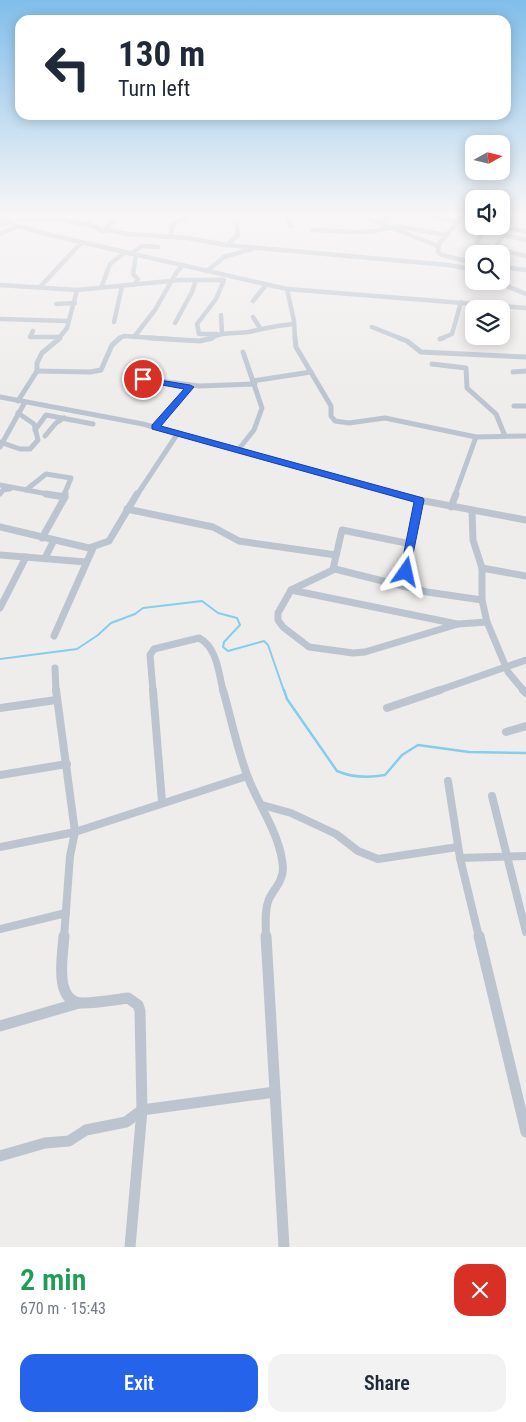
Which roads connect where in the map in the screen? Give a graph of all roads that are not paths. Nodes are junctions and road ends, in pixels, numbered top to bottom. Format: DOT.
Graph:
graph roads {
  1 [pos="54,272"];
  2 [pos="107,272"];
  3 [pos="133,272"];
  4 [pos="177,272"];
  5 [pos="212,272"];
  6 [pos="232,277"];
  7 [pos="196,280"];
  8 [pos="224,280"];
  9 [pos="170,281"];
  10 [pos="0,285"];
  11 [pos="133,285"];
  12 [pos="266,285"];
  13 [pos="122,286"];
  14 [pos="40,287"];
  15 [pos="510,287"];
  16 [pos="101,288"];
  17 [pos="287,289"];
  18 [pos="77,290"];
  19 [pos="526,294"];
  20 [pos="253,301"];
  21 [pos="461,302"];
  22 [pos="75,303"];
  23 [pos="56,304"];
  24 [pos="526,308"];
  25 [pos="221,315"];
  26 [pos="253,317"];
  27 [pos="0,319"];
  28 [pos="68,321"];
  29 [pos="114,322"];
  30 [pos="175,323"];
  31 [pos="294,324"];
  32 [pos="372,327"];
  33 [pos="260,328"];
  34 [pos="34,331"];
  35 [pos="220,333"];
  36 [pos="59,337"];
  37 [pos="134,337"];
  38 [pos="440,340"];
  39 [pos="243,352"];
  40 [pos="460,354"];
  41 [pos="526,357"];
  42 [pos="432,364"];
  43 [pos="460,367"];
  44 [pos="37,371"];
  45 [pos="526,371"];
  46 [pos="311,372"];
  47 [pos="514,372"];
  48 [pos="143,379"];
  49 [pos="254,382"];
  50 [pos="190,387"];
  51 [pos="0,397"];
  52 [pos="18,401"];
  53 [pos="25,402"];
  54 [pos="514,406"];
  55 [pos="526,406"];
  56 [pos="18,413"];
  57 [pos="64,418"];
  58 [pos="93,424"];
  59 [pos="155,427"];
  60 [pos="35,430"];
  61 [pos="178,433"];
  62 [pos="45,436"];
  63 [pos="506,436"];
  64 [pos="526,436"];
  65 [pos="476,437"];
  66 [pos="0,444"];
  67 [pos="238,450"];
  68 [pos="0,485"];
  69 [pos="16,488"];
  70 [pos="26,490"];
  71 [pos="0,494"];
  72 [pos="64,496"];
  73 [pos="420,500"];
  74 [pos="451,507"];
  75 [pos="127,509"];
  76 [pos="472,511"];
  77 [pos="526,520"];
  78 [pos="0,527"];
  79 [pos="42,538"];
  80 [pos="54,540"];
  81 [pos="411,544"];
  82 [pos="93,548"];
  83 [pos="0,555"];
  84 [pos="336,555"];
  85 [pos="26,557"];
  86 [pos="45,558"];
  87 [pos="86,562"];
  88 [pos="482,568"];
  89 [pos="333,569"];
  90 [pos="526,576"];
  91 [pos="403,586"];
  92 [pos="292,590"];
  93 [pos="482,600"];
  94 [pos="0,608"];
  95 [pos="487,622"];
  96 [pos="458,624"];
  97 [pos="54,636"];
  98 [pos="526,660"];
  99 [pos="507,667"];
  100 [pos="55,668"];
  101 [pos="526,693"];
  102 [pos="56,700"];
  103 [pos="0,708"];
  104 [pos="387,708"];
  105 [pos="526,726"];
  106 [pos="506,732"];
  107 [pos="67,764"];
  108 [pos="0,775"];
  109 [pos="247,776"];
  110 [pos="448,781"];
  111 [pos="492,796"];
  112 [pos="162,802"];
  113 [pos="262,805"];
  114 [pos="75,832"];
  115 [pos="0,847"];
  116 [pos="458,847"];
  117 [pos="508,856"];
  118 [pos="526,856"];
  119 [pos="460,858"];
  120 [pos="66,913"];
  121 [pos="0,929"];
  122 [pos="526,932"];
  123 [pos="80,1003"];
  124 [pos="0,1026"];
  125 [pos="275,1092"];
  126 [pos="142,1110"];
  127 [pos="526,1132"];
  128 [pos="0,1156"];
  129 [pos="130,1247"];
  130 [pos="284,1247"];
  1 -- 14 [label="street"];
  2 -- 16 [label="street"];
  3 -- 11 [label="street"];
  4 -- 9 [label="street"];
  5 -- 6 [label="street"];
  6 -- 8 [label="street"];
  6 -- 12 [label="street"];
  7 -- 8 [label="street"];
  7 -- 9 [label="street"];
  7 -- 30 [label="street"];
  8 -- 35 [label="street"];
  9 -- 11 [label="street"];
  9 -- 37 [label="street"];
  10 -- 14 [label="street"];
  11 -- 13 [label="street"];
  12 -- 17 [label="street"];
  12 -- 20 [label="street"];
  13 -- 16 [label="street"];
  13 -- 29 [label="street"];
  14 -- 18 [label="street"];
  15 -- 19 [label="street"];
  16 -- 18 [label="street"];
  17 -- 21 [label="street"];
  17 -- 31 [label="street"];
  18 -- 22 [label="street"];
  21 -- 24 [label="street"];
  21 -- 38 [label="street"];
  22 -- 23 [label="street"];
  22 -- 28 [label="street"];
  25 -- 35 [label="street"];
  26 -- 33 [label="street"];
  27 -- 28 [label="street"];
  28 -- 36 [label="street"];
  31 -- 33 [label="street"];
  31 -- 46 [label="street"];
  32 -- 40 [label="street"];
  33 -- 35 [label="street"];
  34 -- 36 [label="street"];
  35 -- 37 [label="street"];
  36 -- 44 [label="street"];
  37 -- 44 [label="street"];
  39 -- 49 [label="street"];
  40 -- 41 [label="street"];
  40 -- 43 [label="street"];
  42 -- 43 [label="street"];
  43 -- 63 [label="street"];
  44 -- 52 [label="street"];
  45 -- 47 [label="street"];
  46 -- 49 [label="street"];
  46 -- 65 [label="street"];
  48 -- 50 [label="street"];
  49 -- 50 [label="street"];
  49 -- 67 [label="street"];
  50 -- 59 [label="street"];
  51 -- 52 [label="street"];
  52 -- 53 [label="street"];
  53 -- 56 [label="street"];
  53 -- 59 [label="street"];
  54 -- 55 [label="street"];
  56 -- 60 [label="street"];
  56 -- 66 [label="street"];
  57 -- 58 [label="street"];
  57 -- 60 [label="street"];
  57 -- 62 [label="street"];
  59 -- 61 [label="street"];
  60 -- 66 [label="street"];
  61 -- 67 [label="street"];
  61 -- 75 [label="street"];
  63 -- 64 [label="street"];
  63 -- 65 [label="street"];
  65 -- 74 [label="street"];
  67 -- 73 [label="street"];
  68 -- 69 [label="street"];
  69 -- 70 [label="street"];
  69 -- 71 [label="street"];
  70 -- 72 [label="street"];
  70 -- 72 [label="street"];
  72 -- 79 [label="street"];
  73 -- 74 [label="street"];
  73 -- 81 [label="street"];
  74 -- 76 [label="street"];
  75 -- 82 [label="street"];
  75 -- 84 [label="street"];
  76 -- 77 [label="street"];
  76 -- 88 [label="street"];
  78 -- 79 [label="street"];
  79 -- 80 [label="street"];
  80 -- 82 [label="street"];
  80 -- 86 [label="street"];
  81 -- 84 [label="street"];
  81 -- 91 [label="street"];
  82 -- 87 [label="street"];
  83 -- 85 [label="street"];
  84 -- 89 [label="street"];
  85 -- 86 [label="street"];
  85 -- 94 [label="street"];
  86 -- 87 [label="street"];
  87 -- 97 [label="street"];
  88 -- 90 [label="street"];
  88 -- 93 [label="street"];
  89 -- 91 [label="street"];
  89 -- 92 [label="street"];
  91 -- 93 [label="street"];
  92 -- 96 [label="street"];
  92 -- 96 [label="street"];
  93 -- 95 [label="street"];
  95 -- 96 [label="street"];
  95 -- 99 [label="street"];
  98 -- 99 [label="street"];
  99 -- 101 [label="street"];
  99 -- 104 [label="street"];
  100 -- 102 [label="street"];
  102 -- 103 [label="street"];
  102 -- 107 [label="street"];
  105 -- 106 [label="street"];
  107 -- 108 [label="street"];
  107 -- 114 [label="street"];
  109 -- 112 [label="street"];
  109 -- 112 [label="street"];
  109 -- 113 [label="street"];
  110 -- 116 [label="street"];
  111 -- 117 [label="street"];
  112 -- 114 [label="street"];
  113 -- 116 [label="street"];
  113 -- 125 [label="street"];
  114 -- 115 [label="street"];
  114 -- 120 [label="street"];
  116 -- 119 [label="street"];
  117 -- 118 [label="street"];
  117 -- 119 [label="street"];
  117 -- 122 [label="street"];
  119 -- 127 [label="street"];
  120 -- 121 [label="street"];
  120 -- 123 [label="street"];
  123 -- 124 [label="street"];
  123 -- 126 [label="street"];
  125 -- 126 [label="street"];
  125 -- 130 [label="street"];
  126 -- 128 [label="street"];
  126 -- 129 [label="street"];
}
